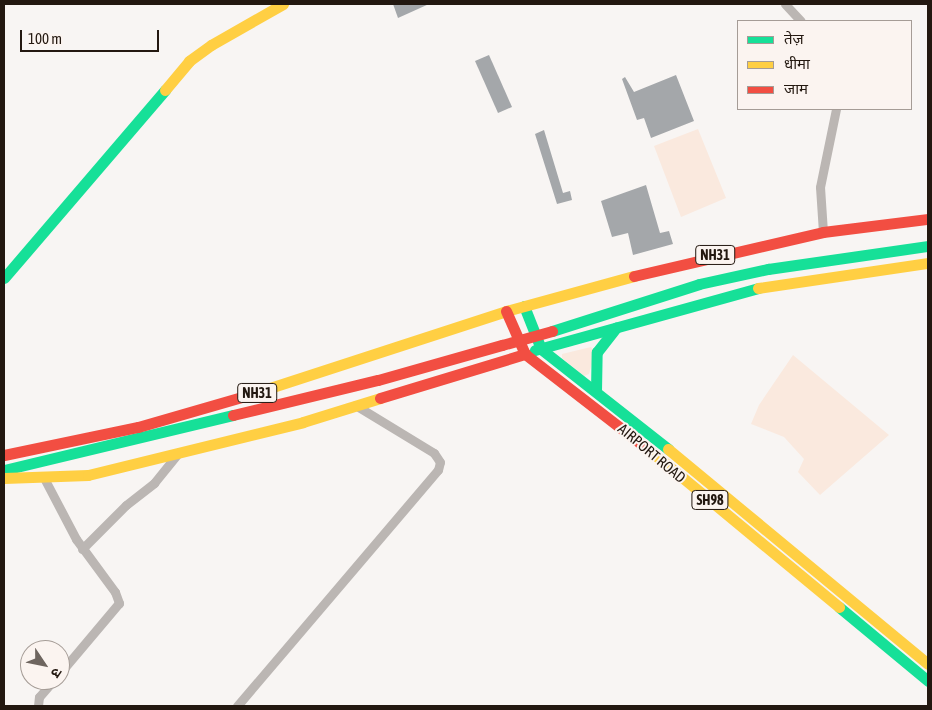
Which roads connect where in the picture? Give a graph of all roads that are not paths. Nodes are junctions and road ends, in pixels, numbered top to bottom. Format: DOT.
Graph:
graph roads {
  1 [pos="283,4"];
  2 [pos="785,4"];
  3 [pos="800,20"];
  4 [pos="836,110"];
  5 [pos="928,220"];
  6 [pos="823,232"];
  7 [pos="928,246"];
  8 [pos="928,263"];
  9 [pos="4,278"];
  10 [pos="524,306"];
  11 [pos="506,311"];
  12 [pos="620,325"];
  13 [pos="541,349"];
  14 [pos="524,354"];
  15 [pos="596,391"];
  16 [pos="355,406"];
  17 [pos="180,452"];
  18 [pos="4,455"];
  19 [pos="4,470"];
  20 [pos="4,478"];
  21 [pos="44,478"];
  22 [pos="82,549"];
  23 [pos="70,661"];
  24 [pos="928,664"];
  25 [pos="928,681"];
  26 [pos="45,690"];
  27 [pos="38,706"];
  28 [pos="237,706"];
  1 -- 9 [label="main road"];
  2 -- 3 [label="street"];
  4 -- 6 [label="street"];
  5 -- 6 [label="main road, NH31"];
  6 -- 10 [label="main road, NH31"];
  7 -- 19 [label="main road, NH31, bridge"];
  8 -- 12 [label="main road"];
  10 -- 11 [label="main road, NH31"];
  10 -- 13 [label="main road"];
  11 -- 14 [label="main road"];
  11 -- 18 [label="main road, NH31"];
  12 -- 13 [label="main road"];
  12 -- 15 [label="main road"];
  13 -- 14 [label="main road"];
  13 -- 15 [label="main road, SH98"];
  14 -- 16 [label="main road"];
  14 -- 25 [label="main road, AIRPORT ROAD / SH98"];
  15 -- 24 [label="main road, SH98"];
  16 -- 17 [label="main road"];
  16 -- 28 [label="street"];
  17 -- 21 [label="main road"];
  17 -- 22 [label="street"];
  20 -- 21 [label="main road"];
  21 -- 22 [label="street"];
  22 -- 23 [label="street"];
  26 -- 27 [label="street"];
}
